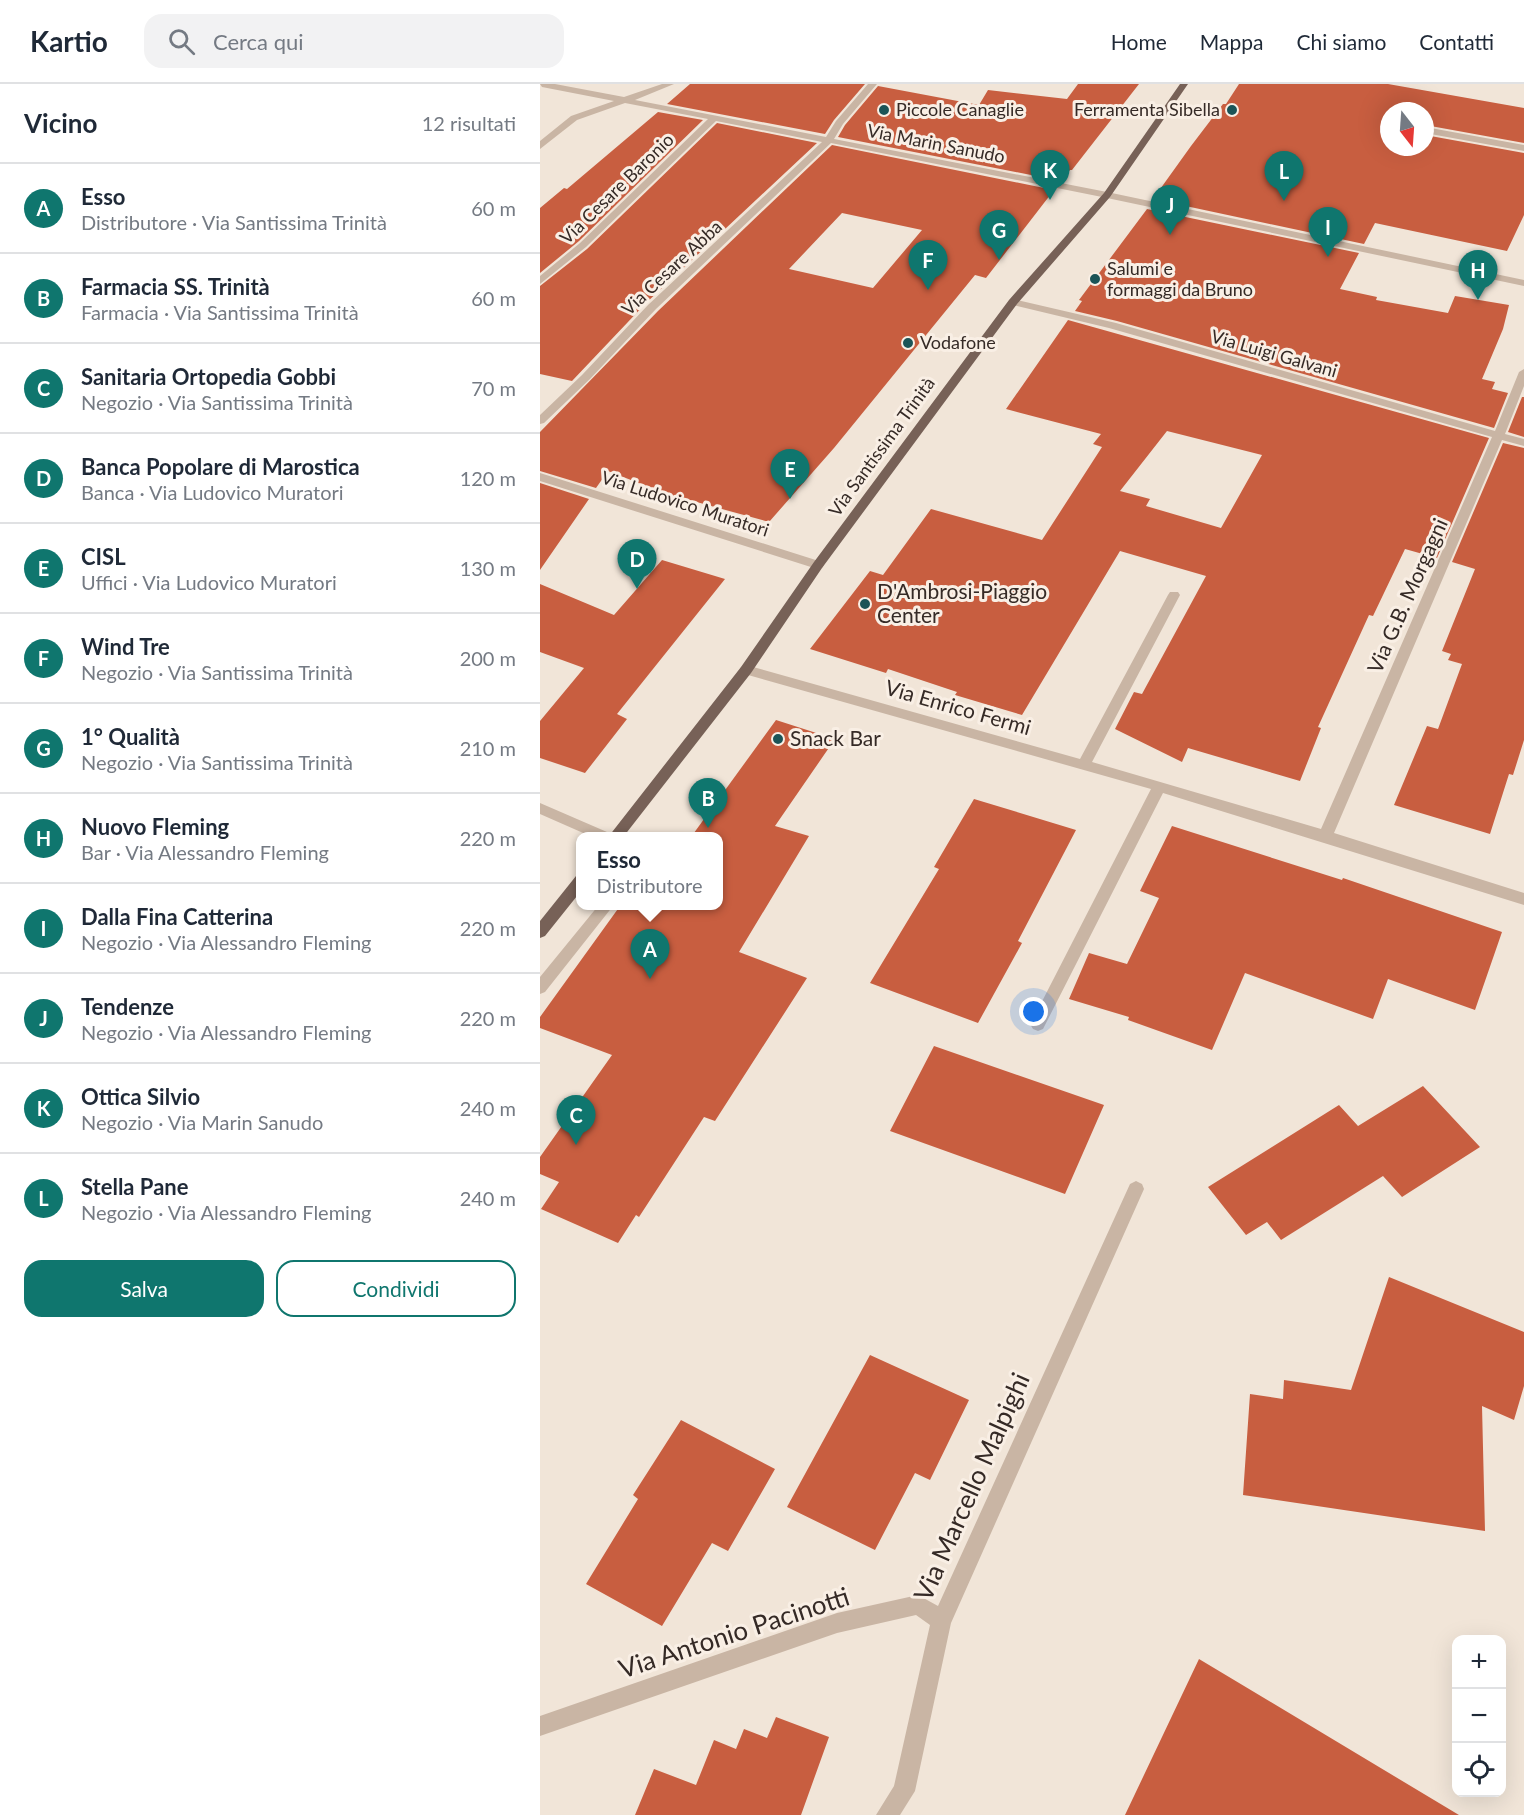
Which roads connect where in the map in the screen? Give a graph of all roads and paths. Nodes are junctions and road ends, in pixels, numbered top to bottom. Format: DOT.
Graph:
graph roads {
  1 [pos="542,84"];
  2 [pos="670,84"];
  3 [pos="873,84"];
  4 [pos="1184,84"];
  5 [pos="554,85"];
  6 [pos="625,100"];
  7 [pos="714,118"];
  8 [pos="1434,132"];
  9 [pos="829,140"];
  10 [pos="542,142"];
  11 [pos="1524,148"];
  12 [pos="1107,195"];
  13 [pos="540,281"];
  14 [pos="1524,283"];
  15 [pos="1013,302"];
  16 [pos="1524,372"];
  17 [pos="540,421"];
  18 [pos="1500,435"];
  19 [pos="1524,442"];
  20 [pos="540,477"];
  21 [pos="818,565"];
  22 [pos="1174,595"];
  23 [pos="746,670"];
  24 [pos="1084,765"];
  25 [pos="1159,787"];
  26 [pos="540,808"];
  27 [pos="591,832"];
  28 [pos="620,832"];
  29 [pos="1325,837"];
  30 [pos="576,886"];
  31 [pos="1524,899"];
  32 [pos="603,910"];
  33 [pos="540,932"];
  34 [pos="540,987"];
  35 [pos="1038,1024"];
  36 [pos="1136,1189"];
  37 [pos="940,1622"];
  38 [pos="540,1726"];
  39 [pos="887,1815"];
  1 -- 5 [label="street, Via Marin Sanudo"];
  2 -- 6 [label="street"];
  3 -- 9 [label="street, Via Marin Sanudo"];
  4 -- 12 [label="main road, Via Santissima Trinità"];
  5 -- 6 [label="street, Via Marin Sanudo"];
  6 -- 7 [label="street, Via Marin Sanudo"];
  6 -- 10 [label="street"];
  7 -- 9 [label="street, Via Marin Sanudo"];
  7 -- 13 [label="street, Via Cesare Baronio"];
  8 -- 11 [label="street"];
  9 -- 12 [label="street, Via Marin Sanudo"];
  9 -- 17 [label="street, Via Cesare Abba"];
  12 -- 14 [label="street, Via Marin Sanudo"];
  12 -- 15 [label="main road, Via Santissima Trinità"];
  15 -- 18 [label="street, Via Luigi Galvani"];
  15 -- 21 [label="main road, Via Santissima Trinità"];
  16 -- 18 [label="street, Via G.B. Morgagni"];
  18 -- 19 [label="street, Via Luigi Galvani"];
  18 -- 29 [label="street, Via G.B. Morgagni"];
  20 -- 21 [label="street, Via Ludovico Muratori"];
  21 -- 23 [label="main road, Via Santissima Trinità"];
  22 -- 24 [label="street"];
  23 -- 24 [label="street, Via Enrico Fermi"];
  23 -- 28 [label="main road, Via Santissima Trinità"];
  24 -- 25 [label="street, Via Enrico Fermi"];
  25 -- 29 [label="street, Via Enrico Fermi"];
  25 -- 35 [label="street"];
  26 -- 27 [label="street"];
  29 -- 31 [label="street, Via Enrico Fermi"];
  30 -- 33 [label="main road"];
  32 -- 34 [label="street"];
  36 -- 37 [label="street, Via Marcello Malpighi"];
  37 -- 38 [label="street, Via Antonio Pacinotti"];
  37 -- 39 [label="street, Via Marcello Malpighi"];
}
